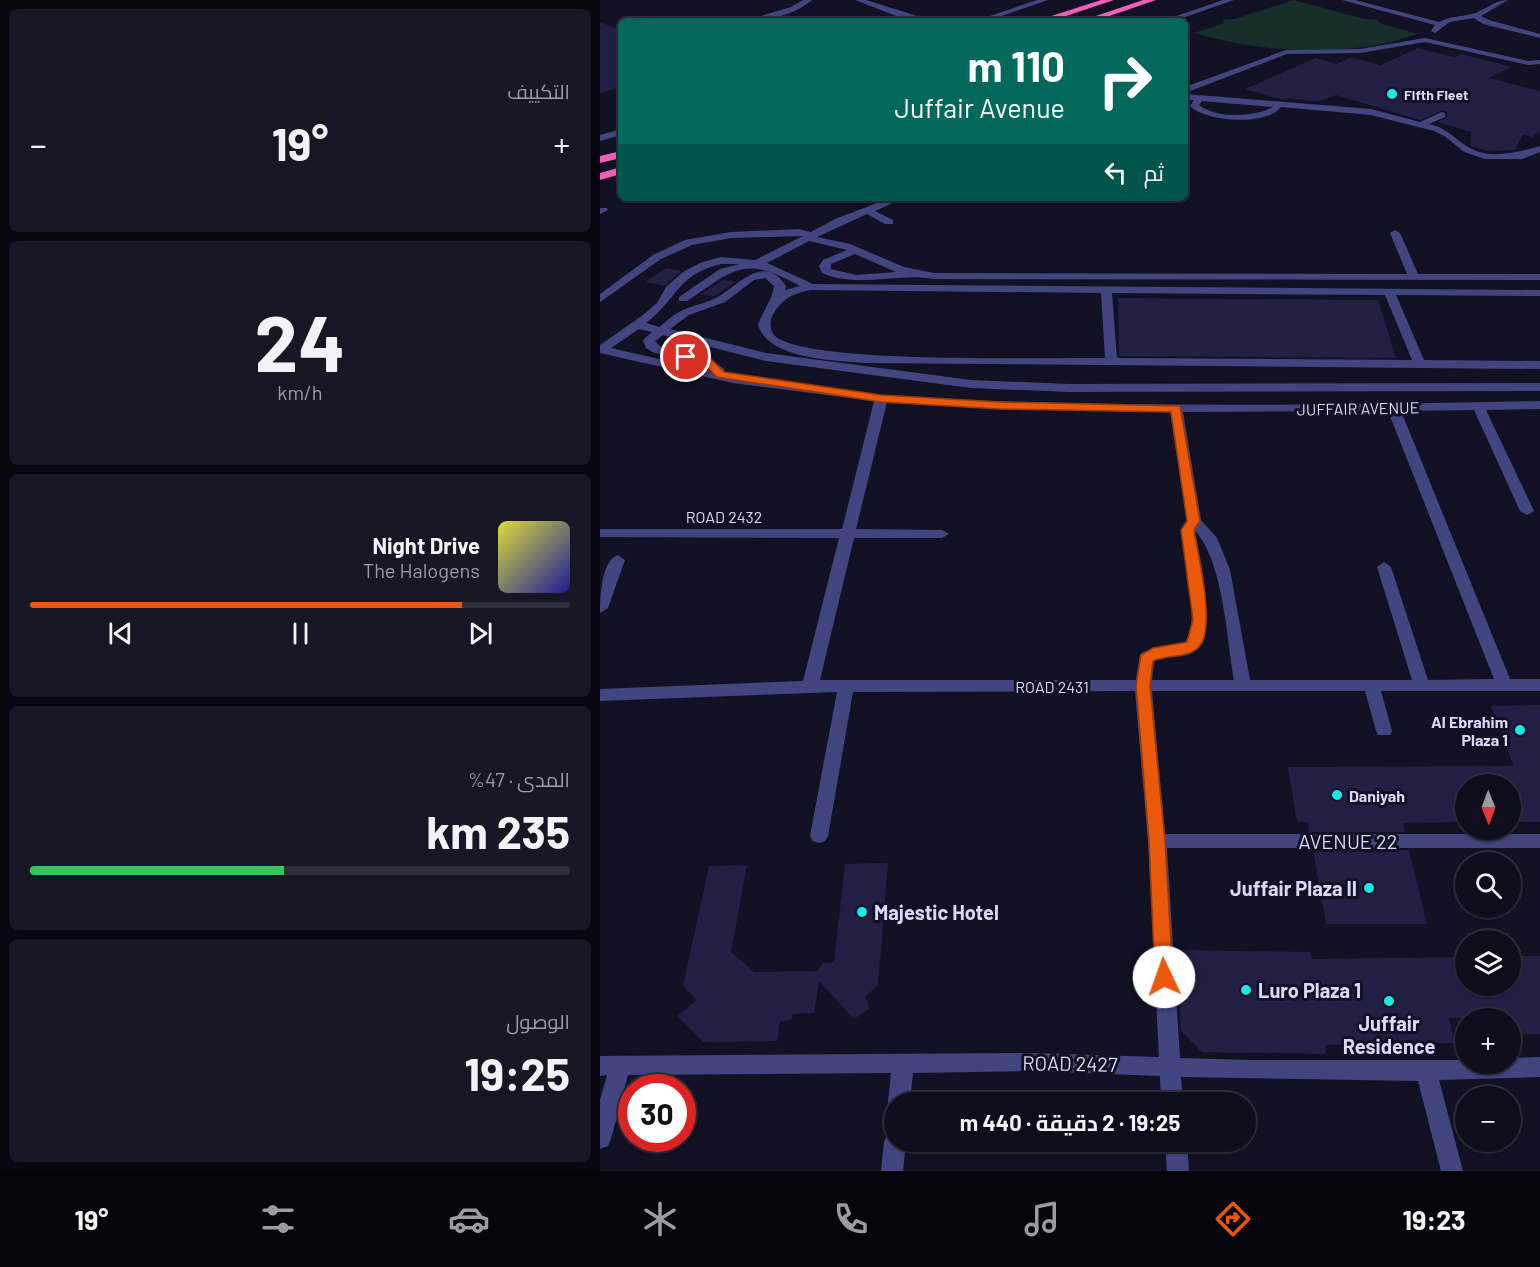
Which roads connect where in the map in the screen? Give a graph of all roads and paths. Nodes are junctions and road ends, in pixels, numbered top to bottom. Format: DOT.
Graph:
graph roads {
  1 [pos="808,0"];
  2 [pos="858,0"];
  3 [pos="1044,0"];
  4 [pos="1110,0"];
  5 [pos="1152,0"];
  6 [pos="1230,0"];
  7 [pos="1346,0"];
  8 [pos="1504,0"];
  9 [pos="1475,16"];
  10 [pos="760,18"];
  11 [pos="907,18"];
  12 [pos="989,18"];
  13 [pos="1051,18"];
  14 [pos="1095,18"];
  15 [pos="1175,18"];
  16 [pos="1440,24"];
  17 [pos="1540,36"];
  18 [pos="1425,40"];
  19 [pos="1540,62"];
  20 [pos="1188,89"];
  21 [pos="1188,97"];
  22 [pos="1199,99"];
  23 [pos="1278,105"];
  24 [pos="1442,115"];
  25 [pos="1423,124"];
  26 [pos="600,128"];
  27 [pos="618,131"];
  28 [pos="618,132"];
  29 [pos="600,138"];
  30 [pos="1540,149"];
  31 [pos="618,155"];
  32 [pos="600,160"];
  33 [pos="618,171"];
  34 [pos="600,177"];
  35 [pos="891,201"];
  36 [pos="867,210"];
  37 [pos="889,222"];
  38 [pos="1395,233"];
  39 [pos="809,237"];
  40 [pos="856,250"];
  41 [pos="758,263"];
  42 [pos="910,273"];
  43 [pos="758,276"];
  44 [pos="1414,276"];
  45 [pos="1540,277"];
  46 [pos="811,287"];
  47 [pos="1106,290"];
  48 [pos="1389,292"];
  49 [pos="1540,293"];
  50 [pos="665,296"];
  51 [pos="778,297"];
  52 [pos="600,299"];
  53 [pos="683,299"];
  54 [pos="702,306"];
  55 [pos="635,324"];
  56 [pos="662,330"];
  57 [pos="601,349"];
  58 [pos="1111,362"];
  59 [pos="1420,364"];
  60 [pos="1540,365"];
  61 [pos="721,375"];
  62 [pos="1540,387"];
  63 [pos="881,399"];
  64 [pos="1540,405"];
  65 [pos="1478,406"];
  66 [pos="1393,408"];
  67 [pos="1176,409"];
  68 [pos="1527,511"];
  69 [pos="1194,521"];
  70 [pos="600,534"];
  71 [pos="848,534"];
  72 [pos="942,534"];
  73 [pos="618,560"];
  74 [pos="1384,567"];
  75 [pos="600,608"];
  76 [pos="1243,684"];
  77 [pos="1371,684"];
  78 [pos="1422,685"];
  79 [pos="1504,685"];
  80 [pos="810,686"];
  81 [pos="846,686"];
  82 [pos="1143,686"];
  83 [pos="1540,686"];
  84 [pos="600,695"];
  85 [pos="1384,731"];
  86 [pos="819,836"];
  87 [pos="1157,841"];
  88 [pos="1540,841"];
  89 [pos="903,1064"];
  90 [pos="610,1066"];
  91 [pos="1540,1067"];
  92 [pos="1169,1068"];
  93 [pos="1426,1071"];
  94 [pos="900,1092"];
  95 [pos="1171,1092"];
  96 [pos="600,1139"];
  97 [pos="894,1152"];
  98 [pos="1177,1152"];
  99 [pos="892,1171"];
  100 [pos="1178,1171"];
  101 [pos="1452,1171"];
  1 -- 10 [label="street"];
  2 -- 11 [label="street"];
  3 -- 12 [label="street"];
  4 -- 13 [label="highway"];
  5 -- 14 [label="highway"];
  6 -- 15 [label="street"];
  7 -- 16 [label="street"];
  8 -- 9 [label="street"];
  9 -- 16 [label="street"];
  9 -- 17 [label="street"];
  16 -- 18 [label="street"];
  18 -- 19 [label="street"];
  18 -- 20 [label="street"];
  21 -- 22 [label="street"];
  22 -- 23 [label="street"];
  22 -- 23 [label="street"];
  23 -- 25 [label="street"];
  24 -- 25 [label="street"];
  25 -- 30 [label="street"];
  26 -- 27 [label="street"];
  28 -- 29 [label="street"];
  31 -- 32 [label="highway"];
  33 -- 34 [label="highway"];
  35 -- 36 [label="street"];
  36 -- 37 [label="street"];
  36 -- 39 [label="street"];
  38 -- 44 [label="street"];
  39 -- 40 [label="street"];
  39 -- 41 [label="street"];
  39 -- 52 [label="street"];
  40 -- 42 [label="street"];
  40 -- 42 [label="street"];
  41 -- 43 [label="street"];
  41 -- 46 [label="street, JUFFAIR AVENUE"];
  41 -- 50 [label="street, JUFFAIR AVENUE"];
  41 -- 53 [label="street"];
  42 -- 44 [label="street"];
  43 -- 51 [label="street"];
  43 -- 54 [label="street"];
  44 -- 45 [label="street"];
  46 -- 47 [label="street"];
  46 -- 51 [label="street"];
  47 -- 48 [label="street"];
  47 -- 58 [label="street"];
  48 -- 49 [label="street"];
  48 -- 59 [label="street"];
  50 -- 53 [label="street"];
  50 -- 55 [label="street, JUFFAIR AVENUE"];
  51 -- 58 [label="street"];
  53 -- 54 [label="street"];
  54 -- 56 [label="street"];
  55 -- 56 [label="street"];
  55 -- 57 [label="street, JUFFAIR AVENUE"];
  56 -- 61 [label="street, JUFFAIR AVENUE"];
  56 -- 62 [label="street"];
  57 -- 61 [label="street, JUFFAIR AVENUE"];
  58 -- 59 [label="street"];
  59 -- 60 [label="street"];
  61 -- 63 [label="street, JUFFAIR AVENUE"];
  63 -- 67 [label="street, JUFFAIR AVENUE"];
  63 -- 71 [label="street"];
  64 -- 65 [label="street, JUFFAIR AVENUE"];
  65 -- 66 [label="street, JUFFAIR AVENUE"];
  65 -- 68 [label="street"];
  66 -- 67 [label="street, JUFFAIR AVENUE"];
  66 -- 79 [label="street"];
  67 -- 69 [label="street"];
  69 -- 76 [label="street"];
  69 -- 82 [label="street"];
  70 -- 71 [label="street, ROAD 2432"];
  71 -- 72 [label="street, ROAD 2432"];
  71 -- 80 [label="street"];
  73 -- 75 [label="street"];
  74 -- 78 [label="street"];
  76 -- 77 [label="street, ROAD 2431"];
  76 -- 82 [label="street, ROAD 2431"];
  77 -- 78 [label="street, ROAD 2431"];
  77 -- 85 [label="street"];
  78 -- 79 [label="street, ROAD 2431"];
  79 -- 83 [label="street, ROAD 2431"];
  80 -- 81 [label="street, ROAD 2431"];
  80 -- 84 [label="street, ROAD 2431"];
  81 -- 82 [label="street, ROAD 2431"];
  81 -- 86 [label="street"];
  82 -- 87 [label="street"];
  87 -- 88 [label="street, AVENUE 22"];
  87 -- 92 [label="street"];
  89 -- 90 [label="street, ROAD 2427"];
  89 -- 92 [label="street, ROAD 2427"];
  89 -- 94 [label="street"];
  90 -- 96 [label="street"];
  91 -- 93 [label="street, ROAD 2427"];
  92 -- 93 [label="street, ROAD 2427"];
  92 -- 95 [label="street"];
  93 -- 101 [label="street"];
  97 -- 99 [label="street"];
  98 -- 100 [label="street"];
}
